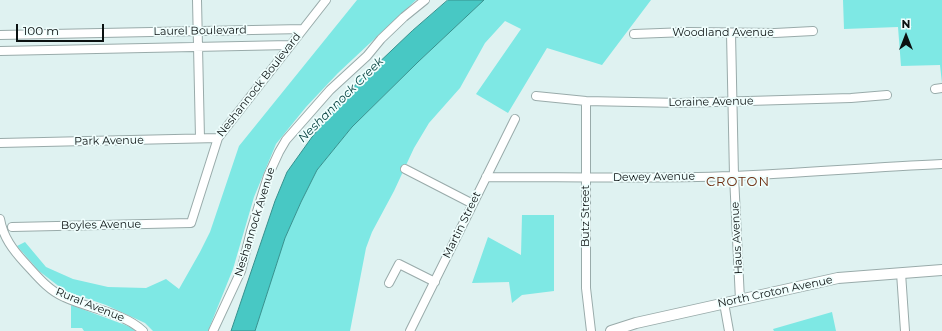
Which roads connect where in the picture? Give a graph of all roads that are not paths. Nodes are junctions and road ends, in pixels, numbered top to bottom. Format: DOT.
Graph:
graph roads {
  1 [pos="197,0"];
  2 [pos="326,0"];
  3 [pos="425,0"];
  4 [pos="303,29"];
  5 [pos="198,31"];
  6 [pos="813,31"];
  7 [pos="731,33"];
  8 [pos="634,34"];
  9 [pos="0,35"];
  10 [pos="290,45"];
  11 [pos="198,46"];
  12 [pos="0,51"];
  13 [pos="887,95"];
  14 [pos="536,96"];
  15 [pos="586,101"];
  16 [pos="732,101"];
  17 [pos="515,119"];
  18 [pos="200,138"];
  19 [pos="218,138"];
  20 [pos="0,143"];
  21 [pos="942,164"];
  22 [pos="405,169"];
  23 [pos="734,176"];
  24 [pos="486,177"];
  25 [pos="586,178"];
  26 [pos="473,204"];
  27 [pos="0,219"];
  28 [pos="191,223"];
  29 [pos="12,227"];
  30 [pos="942,270"];
  31 [pos="901,273"];
  32 [pos="434,282"];
  33 [pos="389,283"];
  34 [pos="740,300"];
  35 [pos="724,303"];
  36 [pos="143,331"];
  37 [pos="213,331"];
  38 [pos="410,331"];
  39 [pos="591,331"];
  40 [pos="611,331"];
  41 [pos="729,331"];
  42 [pos="905,331"];
  1 -- 5 [label="street"];
  2 -- 4 [label="street, Neshannock Boulevard"];
  3 -- 37 [label="street, Neshannock Avenue"];
  4 -- 5 [label="street, Laurel Boulevard"];
  4 -- 10 [label="street, Neshannock Boulevard"];
  5 -- 9 [label="street, Laurel Boulevard"];
  5 -- 11 [label="street"];
  6 -- 7 [label="street, Woodland Avenue"];
  7 -- 8 [label="street, Woodland Avenue"];
  7 -- 16 [label="street, Haus Avenue"];
  10 -- 11 [label="street, Laurel Boulevard"];
  10 -- 19 [label="street, Neshannock Boulevard"];
  11 -- 12 [label="street, Laurel Boulevard"];
  11 -- 18 [label="street"];
  13 -- 16 [label="street, Loraine Avenue"];
  14 -- 15 [label="street, Loraine Avenue"];
  15 -- 16 [label="street, Loraine Avenue"];
  15 -- 25 [label="street, Butz Street"];
  16 -- 23 [label="street, Haus Avenue"];
  17 -- 24 [label="street, Martin Street"];
  18 -- 19 [label="street, Park Avenue"];
  18 -- 20 [label="street, Park Avenue"];
  19 -- 28 [label="street, Neshannock Boulevard"];
  21 -- 23 [label="street, Dewey Avenue"];
  22 -- 26 [label="street"];
  23 -- 25 [label="street, Dewey Avenue"];
  23 -- 34 [label="street, Haus Avenue"];
  24 -- 25 [label="street, Dewey Avenue"];
  24 -- 26 [label="street, Martin Street"];
  25 -- 39 [label="street, Butz Street"];
  26 -- 32 [label="street, Martin Street"];
  27 -- 36 [label="street, Rural Avenue"];
  28 -- 29 [label="street, Boyles Avenue"];
  30 -- 31 [label="main road, North Croton Avenue"];
  31 -- 34 [label="main road, North Croton Avenue"];
  31 -- 42 [label="street"];
  32 -- 33 [label="street"];
  32 -- 38 [label="street, Martin Street"];
  34 -- 35 [label="main road, North Croton Avenue"];
  35 -- 40 [label="main road, North Croton Avenue"];
  35 -- 41 [label="street"];
}
